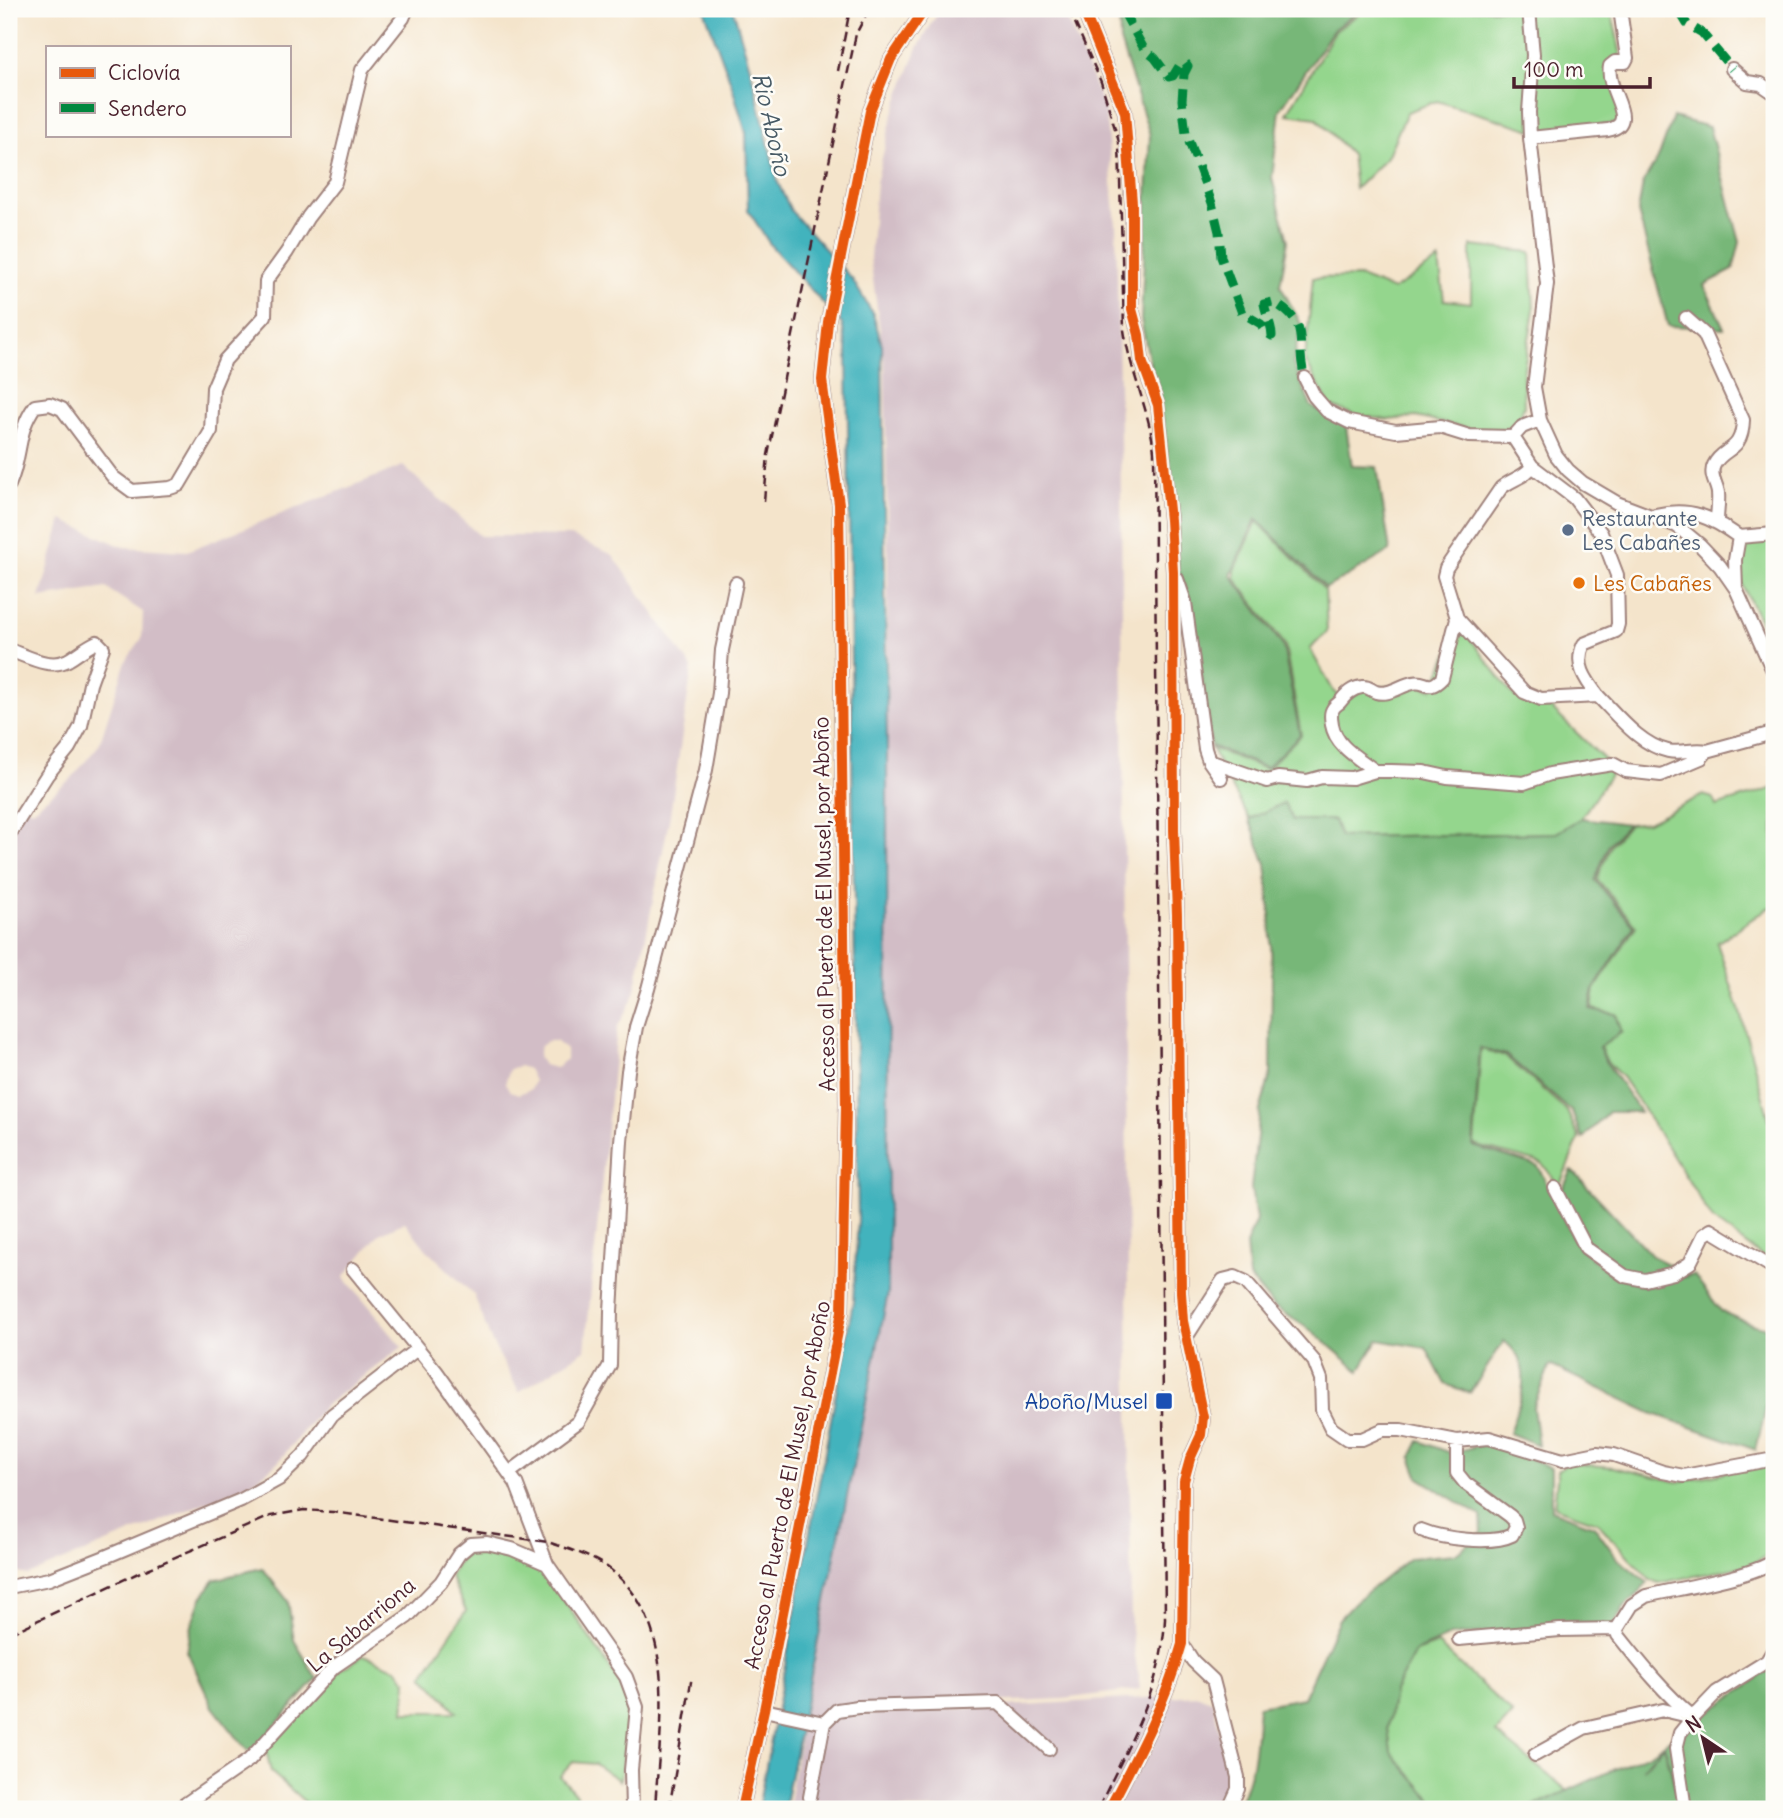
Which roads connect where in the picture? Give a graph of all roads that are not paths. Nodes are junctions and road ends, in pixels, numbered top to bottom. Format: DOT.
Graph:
graph roads {
  1 [pos="407,9"];
  2 [pos="925,9"];
  3 [pos="1083,9"];
  4 [pos="1529,9"];
  5 [pos="1620,9"];
  6 [pos="1732,69"];
  7 [pos="1774,93"];
  8 [pos="1530,138"];
  9 [pos="1686,318"];
  10 [pos="1305,378"];
  11 [pos="1540,420"];
  12 [pos="1513,437"];
  13 [pos="1532,466"];
  14 [pos="9,485"];
  15 [pos="1653,516"];
  16 [pos="1717,522"];
  17 [pos="1774,534"];
  18 [pos="1739,537"];
  19 [pos="1173,572"];
  20 [pos="736,583"];
  21 [pos="1737,589"];
  22 [pos="1457,618"];
  23 [pos="9,650"];
  24 [pos="1774,673"];
  25 [pos="1598,696"];
  26 [pos="1774,735"];
  27 [pos="1707,751"];
  28 [pos="1209,761"];
  29 [pos="1375,771"];
  30 [pos="1221,778"];
  31 [pos="9,835"];
  32 [pos="1555,1188"];
  33 [pos="1774,1268"];
  34 [pos="353,1269"];
  35 [pos="1187,1336"];
  36 [pos="417,1349"];
  37 [pos="1457,1441"];
  38 [pos="1774,1459"];
  39 [pos="509,1473"];
  40 [pos="1421,1530"];
  41 [pos="1774,1561"];
  42 [pos="547,1564"];
  43 [pos="9,1587"];
  44 [pos="1617,1629"];
  45 [pos="1459,1639"];
  46 [pos="1182,1644"];
  47 [pos="1774,1649"];
  48 [pos="768,1710"];
  49 [pos="1693,1717"];
  50 [pos="824,1723"];
  51 [pos="1049,1749"];
  52 [pos="1535,1755"];
  53 [pos="810,1797"];
  54 [pos="178,1809"];
  55 [pos="632,1809"];
  56 [pos="742,1809"];
  57 [pos="1109,1809"];
  58 [pos="1229,1809"];
  59 [pos="1685,1809"];
  1 -- 14 [label="street"];
  2 -- 48 [label="street, Acceso al Puerto de El Musel, por Aboño"];
  3 -- 19 [label="street"];
  4 -- 8 [label="street"];
  5 -- 8 [label="street"];
  6 -- 7 [label="street"];
  8 -- 11 [label="street"];
  9 -- 16 [label="street"];
  10 -- 12 [label="street"];
  11 -- 12 [label="street"];
  11 -- 15 [label="street"];
  12 -- 13 [label="street"];
  13 -- 22 [label="street"];
  13 -- 25 [label="street"];
  15 -- 16 [label="street"];
  15 -- 21 [label="street"];
  16 -- 18 [label="street"];
  17 -- 18 [label="street"];
  18 -- 21 [label="street"];
  19 -- 28 [label="street"];
  19 -- 35 [label="street"];
  20 -- 39 [label="street"];
  21 -- 24 [label="street"];
  22 -- 25 [label="street"];
  22 -- 29 [label="street"];
  23 -- 31 [label="street"];
  25 -- 27 [label="street"];
  26 -- 27 [label="street"];
  27 -- 29 [label="street"];
  28 -- 29 [label="street"];
  28 -- 30 [label="street"];
  32 -- 33 [label="street"];
  34 -- 36 [label="street"];
  35 -- 37 [label="street"];
  35 -- 46 [label="street"];
  36 -- 39 [label="street"];
  36 -- 43 [label="street"];
  37 -- 38 [label="street"];
  37 -- 40 [label="street"];
  39 -- 42 [label="street"];
  41 -- 44 [label="street"];
  42 -- 54 [label="street, La Sabarriona"];
  42 -- 55 [label="street"];
  44 -- 45 [label="street"];
  44 -- 49 [label="street"];
  46 -- 57 [label="street"];
  46 -- 58 [label="street"];
  47 -- 49 [label="street"];
  48 -- 50 [label="street"];
  48 -- 56 [label="street, Acceso al Puerto de El Musel, por Aboño"];
  49 -- 52 [label="street"];
  49 -- 59 [label="street"];
  50 -- 51 [label="street"];
  50 -- 53 [label="street"];
}
